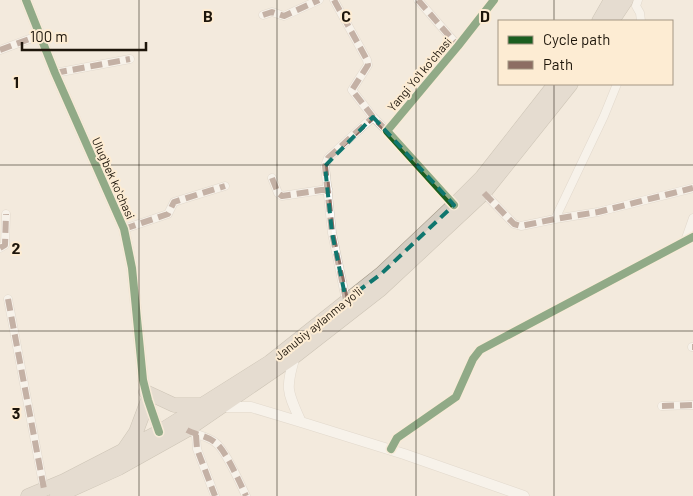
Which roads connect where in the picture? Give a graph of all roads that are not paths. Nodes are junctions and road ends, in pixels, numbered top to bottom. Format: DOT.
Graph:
graph roads {
  1 [pos="26,0"];
  2 [pos="318,0"];
  3 [pos="334,0"];
  4 [pos="418,0"];
  5 [pos="494,0"];
  6 [pos="611,0"];
  7 [pos="626,0"];
  8 [pos="638,0"];
  9 [pos="263,15"];
  10 [pos="600,20"];
  11 [pos="613,20"];
  12 [pos="641,20"];
  13 [pos="40,36"];
  14 [pos="458,46"];
  15 [pos="0,50"];
  16 [pos="130,58"];
  17 [pos="55,73"];
  18 [pos="553,85"];
  19 [pos="569,85"];
  20 [pos="617,85"];
  21 [pos="373,117"];
  22 [pos="387,131"];
  23 [pos="272,178"];
  24 [pos="225,186"];
  25 [pos="693,188"];
  26 [pos="328,189"];
  27 [pos="484,193"];
  28 [pos="454,205"];
  29 [pos="6,214"];
  30 [pos="693,218"];
  31 [pos="555,219"];
  32 [pos="124,229"];
  33 [pos="689,239"];
  34 [pos="0,248"];
  35 [pos="8,299"];
  36 [pos="346,300"];
  37 [pos="295,356"];
  38 [pos="147,396"];
  39 [pos="202,405"];
  40 [pos="693,405"];
  41 [pos="662,406"];
  42 [pos="221,407"];
  43 [pos="301,422"];
  44 [pos="160,432"];
  45 [pos="191,433"];
  46 [pos="391,449"];
  47 [pos="122,452"];
  48 [pos="44,489"];
  49 [pos="28,496"];
  50 [pos="57,496"];
  51 [pos="215,496"];
  52 [pos="246,496"];
  53 [pos="524,496"];
  1 -- 13 [label="street, Ulugʻbek koʻchasi"];
  2 -- 9 [label="street"];
  3 -- 21 [label="street, Yangi Yoʻl koʻchasi"];
  4 -- 14 [label="street"];
  5 -- 14 [label="street, Yangi Yoʻl koʻchasi"];
  6 -- 10 [label="highway"];
  7 -- 11 [label="highway"];
  8 -- 12 [label="street"];
  13 -- 15 [label="street"];
  13 -- 17 [label="street, Ulugʻbek koʻchasi"];
  14 -- 22 [label="street, Yangi Yoʻl koʻchasi"];
  16 -- 17 [label="street"];
  17 -- 32 [label="street, Ulugʻbek koʻchasi"];
  18 -- 28 [label="highway, Janubiy aylanma yoʻli"];
  19 -- 27 [label="highway, Janubiy aylanma yoʻli"];
  20 -- 31 [label="street"];
  21 -- 22 [label="street, Yangi Yoʻl koʻchasi"];
  21 -- 26 [label="street"];
  22 -- 28 [label="street, Yangi Yoʻl koʻchasi"];
  23 -- 26 [label="street"];
  24 -- 32 [label="street"];
  25 -- 31 [label="street"];
  26 -- 36 [label="street"];
  27 -- 31 [label="street"];
  27 -- 37 [label="highway, Janubiy aylanma yoʻli"];
  28 -- 36 [label="highway, Janubiy aylanma yoʻli"];
  29 -- 34 [label="street"];
  30 -- 33 [label="street"];
  32 -- 38 [label="street, Ulugʻbek koʻchasi"];
  33 -- 46 [label="street"];
  35 -- 48 [label="street"];
  36 -- 39 [label="highway, Janubiy aylanma yoʻli"];
  37 -- 42 [label="highway, Janubiy aylanma yoʻli"];
  37 -- 43 [label="street"];
  38 -- 39 [label="highway"];
  38 -- 44 [label="street, Ulugʻbek koʻchasi"];
  38 -- 47 [label="highway"];
  39 -- 44 [label="highway, Janubiy aylanma yoʻli"];
  40 -- 41 [label="street"];
  42 -- 43 [label="street"];
  42 -- 45 [label="highway, Janubiy aylanma yoʻli"];
  43 -- 46 [label="street"];
  44 -- 47 [label="highway, Janubiy aylanma yoʻli"];
  45 -- 50 [label="highway, Janubiy aylanma yoʻli"];
  45 -- 51 [label="street"];
  45 -- 52 [label="street"];
  46 -- 53 [label="street"];
  47 -- 48 [label="highway, Janubiy aylanma yoʻli"];
  48 -- 49 [label="highway, Janubiy aylanma yoʻli"];
}
